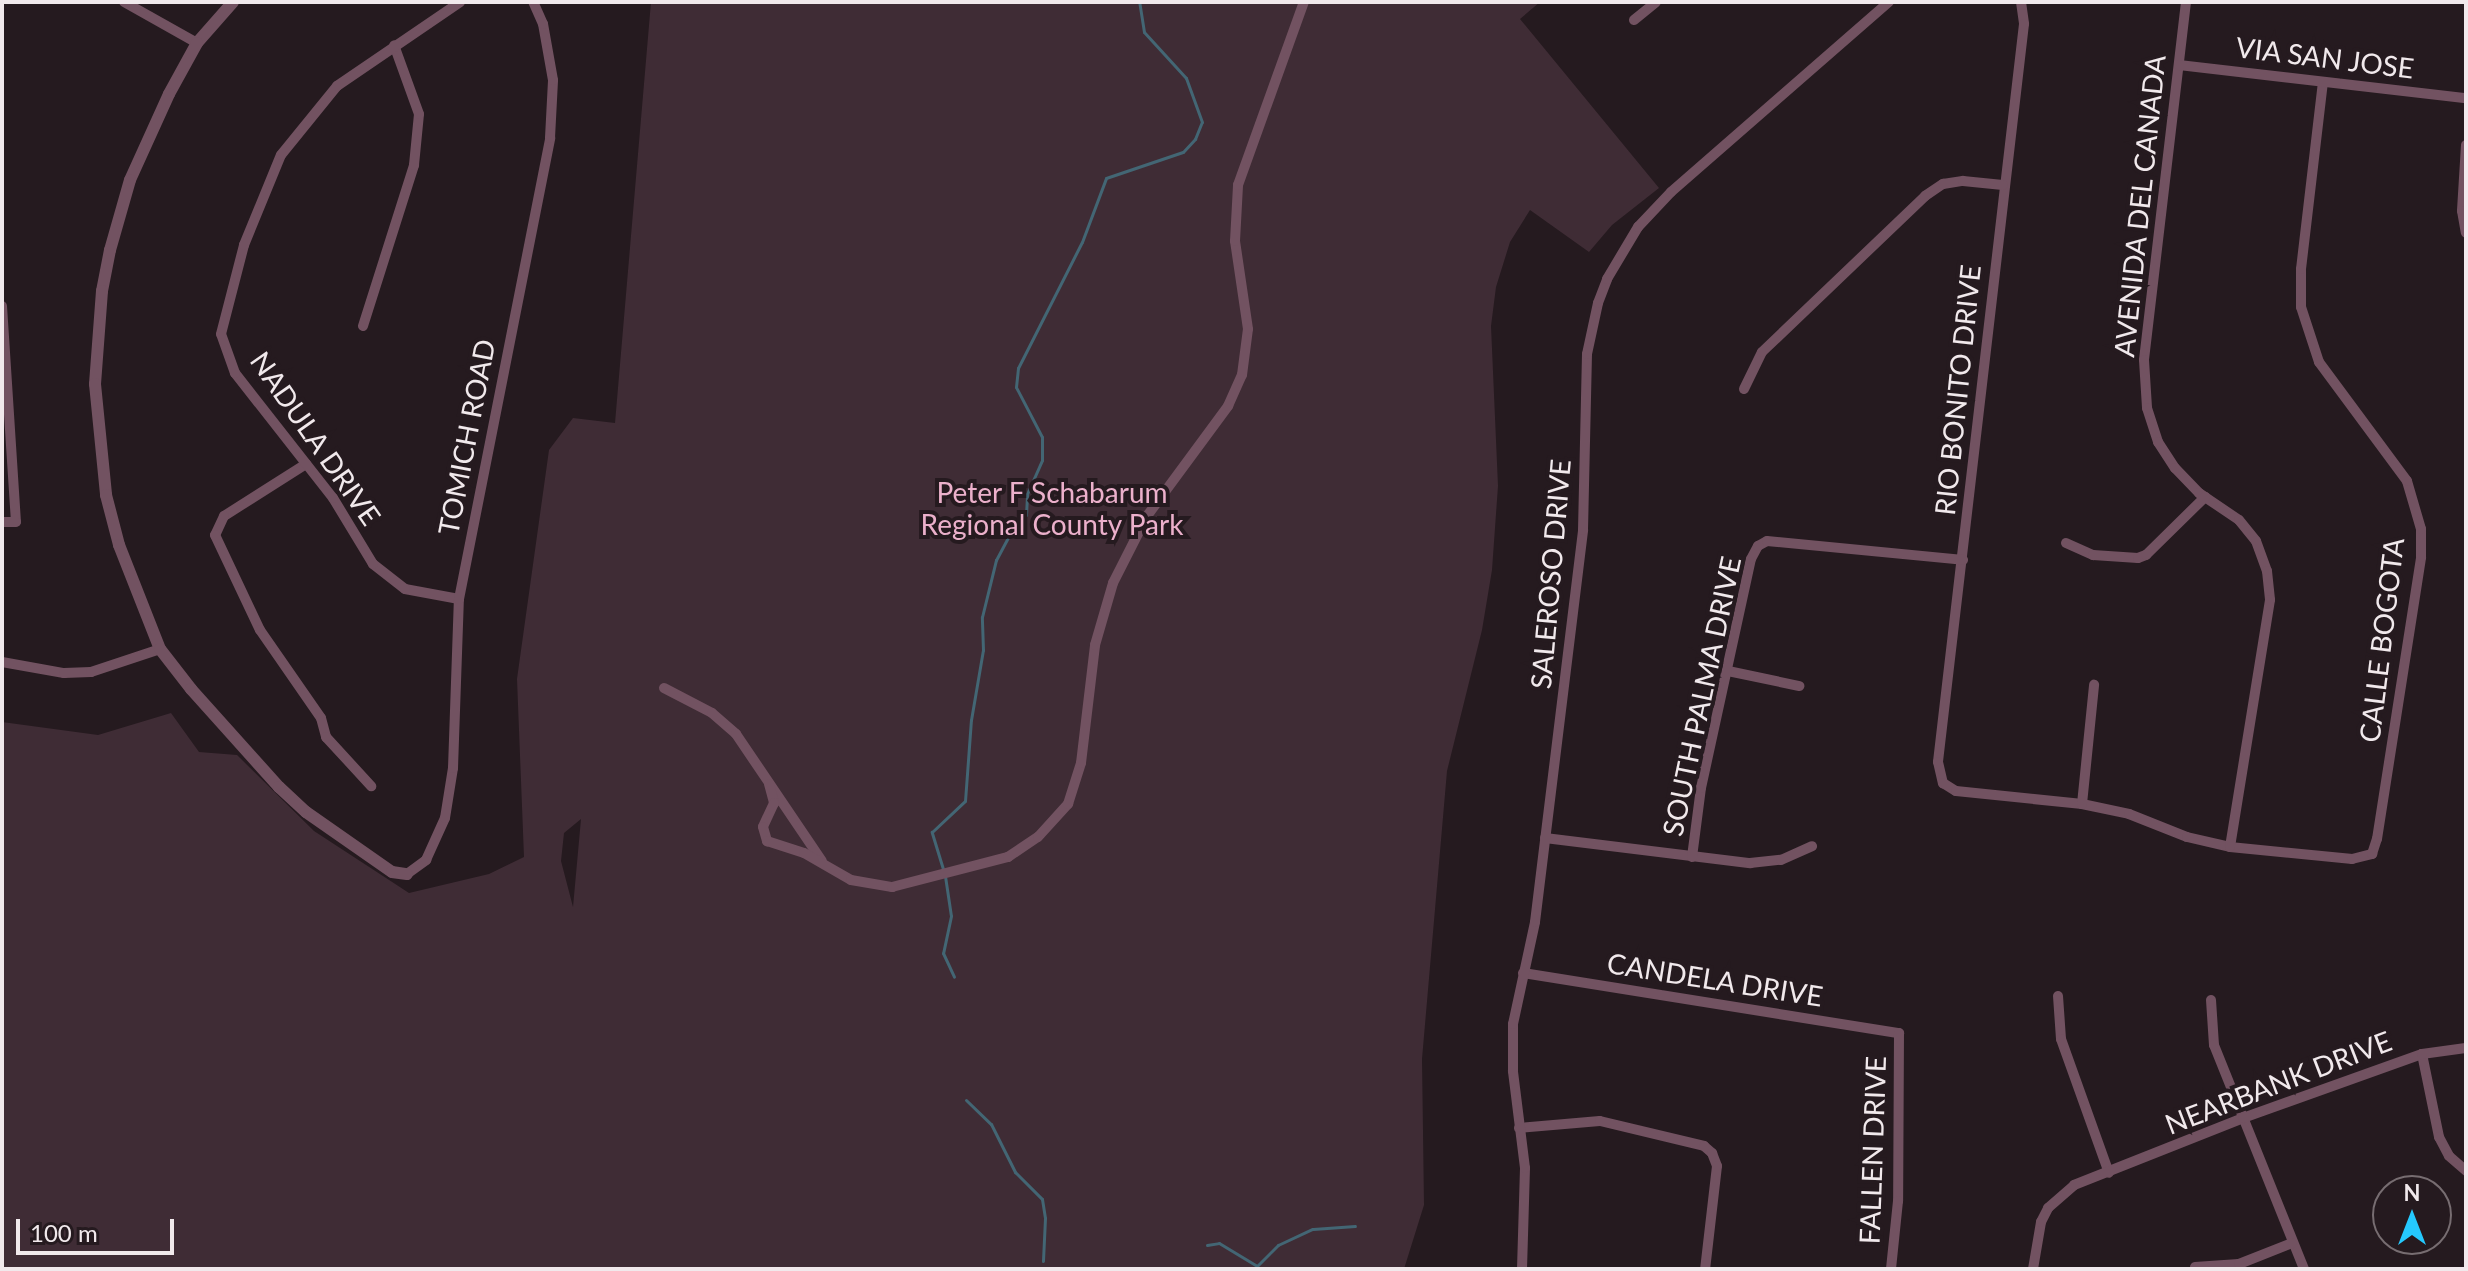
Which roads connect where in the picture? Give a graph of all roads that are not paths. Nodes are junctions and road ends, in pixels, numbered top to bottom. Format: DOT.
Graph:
graph roads {
  1 [pos="124,2"];
  2 [pos="233,2"];
  3 [pos="460,2"];
  4 [pos="533,2"];
  5 [pos="1304,2"];
  6 [pos="1656,2"];
  7 [pos="1889,2"];
  8 [pos="2021,2"];
  9 [pos="2186,2"];
  10 [pos="1634,20"];
  11 [pos="197,43"];
  12 [pos="394,45"];
  13 [pos="2179,65"];
  14 [pos="2323,82"];
  15 [pos="2466,98"];
  16 [pos="2466,145"];
  17 [pos="2003,185"];
  18 [pos="2466,233"];
  19 [pos="2,306"];
  20 [pos="363,326"];
  21 [pos="1744,389"];
  22 [pos="306,464"];
  23 [pos="2205,497"];
  24 [pos="2,522"];
  25 [pos="2066,543"];
  26 [pos="1963,560"];
  27 [pos="459,599"];
  28 [pos="160,649"];
  29 [pos="2,662"];
  30 [pos="1728,671"];
  31 [pos="2094,685"];
  32 [pos="1799,686"];
  33 [pos="664,688"];
  34 [pos="769,784"];
  35 [pos="371,786"];
  36 [pos="2082,804"];
  37 [pos="1545,838"];
  38 [pos="1812,846"];
  39 [pos="2230,847"];
  40 [pos="1692,857"];
  41 [pos="826,866"];
  42 [pos="407,874"];
  43 [pos="1523,973"];
  44 [pos="2058,996"];
  45 [pos="2211,1000"];
  46 [pos="1899,1033"];
  47 [pos="2466,1048"];
  48 [pos="2422,1054"];
  49 [pos="2243,1118"];
  50 [pos="1519,1128"];
  51 [pos="2466,1171"];
  52 [pos="2109,1173"];
  53 [pos="2292,1243"];
  54 [pos="2195,1267"];
  55 [pos="1522,1269"];
  56 [pos="1705,1269"];
  57 [pos="1891,1269"];
  58 [pos="2033,1269"];
  59 [pos="2304,1269"];
  1 -- 11 [label="street"];
  2 -- 11 [label="street"];
  3 -- 12 [label="street, NADULA DRIVE"];
  4 -- 27 [label="street, TOMICH ROAD"];
  5 -- 41 [label="street"];
  6 -- 10 [label="street"];
  7 -- 37 [label="street, SALEROSO DRIVE"];
  8 -- 17 [label="street, RIO BONITO DRIVE"];
  9 -- 13 [label="street, AVENIDA DEL CANADA"];
  11 -- 28 [label="street"];
  12 -- 20 [label="street"];
  12 -- 22 [label="street, NADULA DRIVE"];
  13 -- 14 [label="street, VIA SAN JOSE"];
  13 -- 23 [label="street, AVENIDA DEL CANADA"];
  14 -- 15 [label="street, VIA SAN JOSE"];
  14 -- 39 [label="street, CALLE BOGOTA"];
  16 -- 18 [label="street"];
  17 -- 21 [label="street"];
  17 -- 26 [label="street, RIO BONITO DRIVE"];
  19 -- 24 [label="street"];
  22 -- 27 [label="street, NADULA DRIVE"];
  22 -- 35 [label="street"];
  23 -- 25 [label="street"];
  23 -- 39 [label="street, AVENIDA DEL CANADA"];
  26 -- 30 [label="street, SOUTH PALMA DRIVE"];
  26 -- 36 [label="street, RIO BONITO DRIVE"];
  27 -- 42 [label="street, TOMICH ROAD"];
  28 -- 29 [label="street"];
  28 -- 42 [label="street"];
  30 -- 32 [label="street"];
  30 -- 40 [label="street, SOUTH PALMA DRIVE"];
  31 -- 36 [label="street"];
  33 -- 34 [label="street"];
  34 -- 41 [label="street"];
  34 -- 41 [label="street"];
  36 -- 39 [label="street"];
  37 -- 40 [label="street"];
  37 -- 43 [label="street, SALEROSO DRIVE"];
  38 -- 40 [label="street"];
  43 -- 46 [label="street, CANDELA DRIVE"];
  43 -- 50 [label="street, SALEROSO DRIVE"];
  44 -- 52 [label="street"];
  45 -- 49 [label="street"];
  46 -- 57 [label="street, FALLEN DRIVE"];
  47 -- 48 [label="street, NEARBANK DRIVE"];
  48 -- 49 [label="street, NEARBANK DRIVE"];
  48 -- 51 [label="street"];
  49 -- 52 [label="street, NEARBANK DRIVE"];
  49 -- 53 [label="street"];
  50 -- 55 [label="street, SALEROSO DRIVE"];
  50 -- 56 [label="street"];
  52 -- 58 [label="street, NEARBANK DRIVE"];
  53 -- 54 [label="street"];
  53 -- 59 [label="street"];
}
